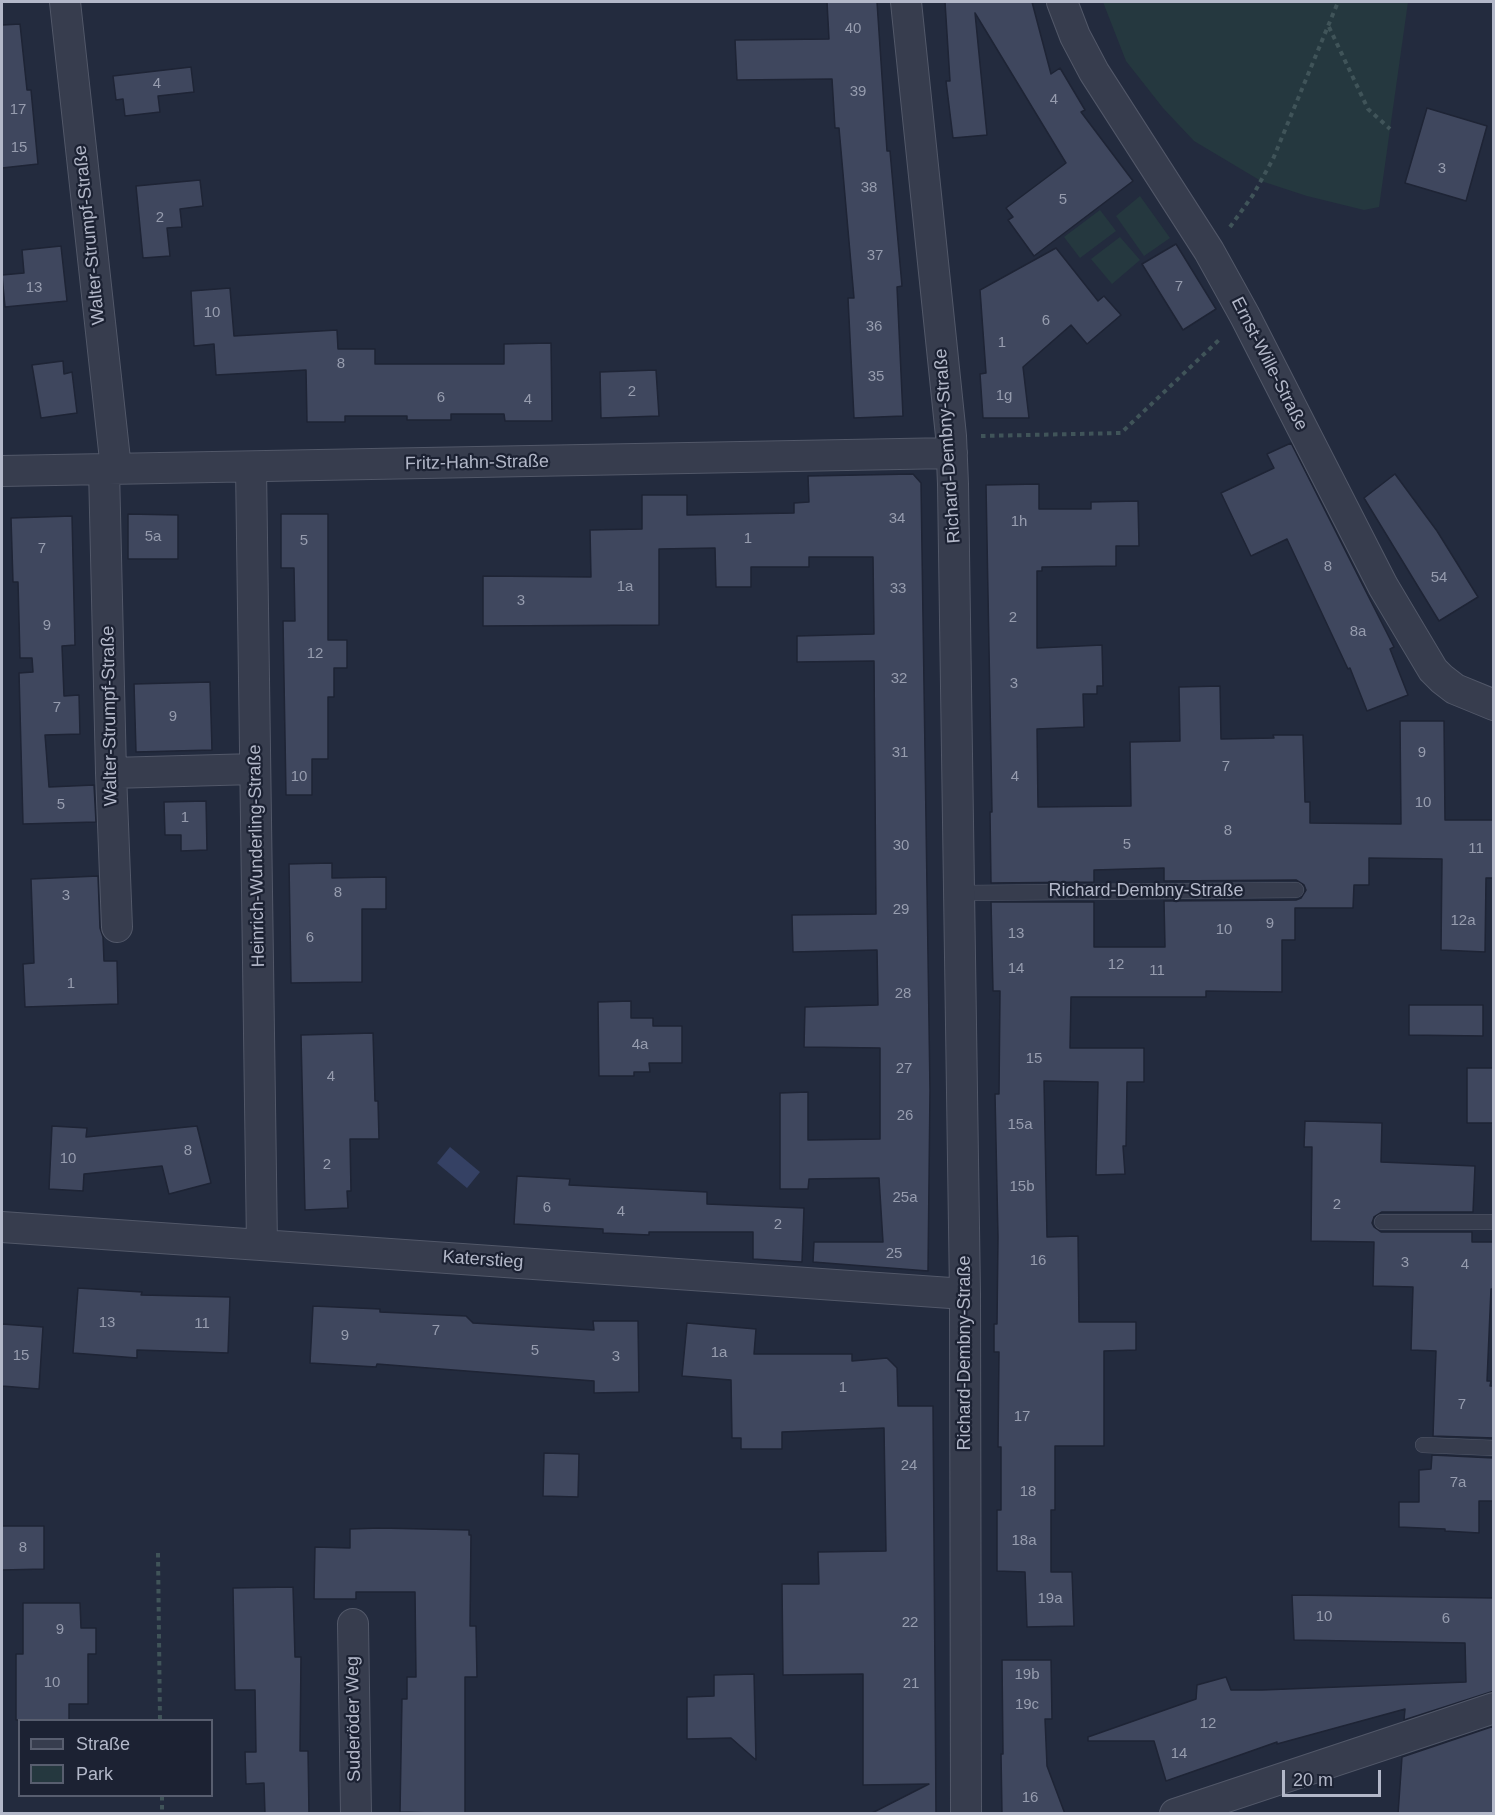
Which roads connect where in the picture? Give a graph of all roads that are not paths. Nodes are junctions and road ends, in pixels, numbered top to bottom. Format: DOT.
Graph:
graph roads {
  1 [pos="65,2"];
  2 [pos="906,2"];
  3 [pos="1062,2"];
  4 [pos="951,445"];
  5 [pos="251,467"];
  6 [pos="110,468"];
  7 [pos="2,471"];
  8 [pos="1494,705"];
  9 [pos="255,769"];
  10 [pos="111,773"];
  11 [pos="1296,890"];
  12 [pos="960,893"];
  13 [pos="117,927"];
  14 [pos="1382,1222"];
  15 [pos="1494,1222"];
  16 [pos="2,1227"];
  17 [pos="262,1245"];
  18 [pos="965,1294"];
  19 [pos="1423,1444"];
  20 [pos="1494,1448"];
  21 [pos="353,1624"];
  22 [pos="1494,1708"];
  23 [pos="356,1814"];
  24 [pos="966,1814"];
  25 [pos="1175,1814"];
  1 -- 6 [label="street, Walter-Strumpf-Straße"];
  2 -- 4 [label="street, Richard-Dembny-Straße"];
  3 -- 8 [label="street, Ernst-Wille-Straße"];
  4 -- 5 [label="street, Fritz-Hahn-Straße"];
  4 -- 12 [label="street, Richard-Dembny-Straße"];
  5 -- 6 [label="street, Fritz-Hahn-Straße"];
  5 -- 9 [label="street, Heinrich-Wunderling-Straße"];
  6 -- 7 [label="street, Fritz-Hahn-Straße"];
  6 -- 10 [label="street, Walter-Strumpf-Straße"];
  9 -- 10 [label="street"];
  9 -- 17 [label="street, Heinrich-Wunderling-Straße"];
  10 -- 13 [label="street, Walter-Strumpf-Straße"];
  11 -- 12 [label="lane, Richard-Dembny-Straße"];
  12 -- 18 [label="street, Richard-Dembny-Straße"];
  14 -- 15 [label="lane"];
  16 -- 17 [label="street, Katerstieg"];
  17 -- 18 [label="street, Katerstieg"];
  18 -- 24 [label="street, Richard-Dembny-Straße"];
  19 -- 20 [label="lane"];
  21 -- 23 [label="street, Suderöder Weg"];
  22 -- 25 [label="street"];
}
